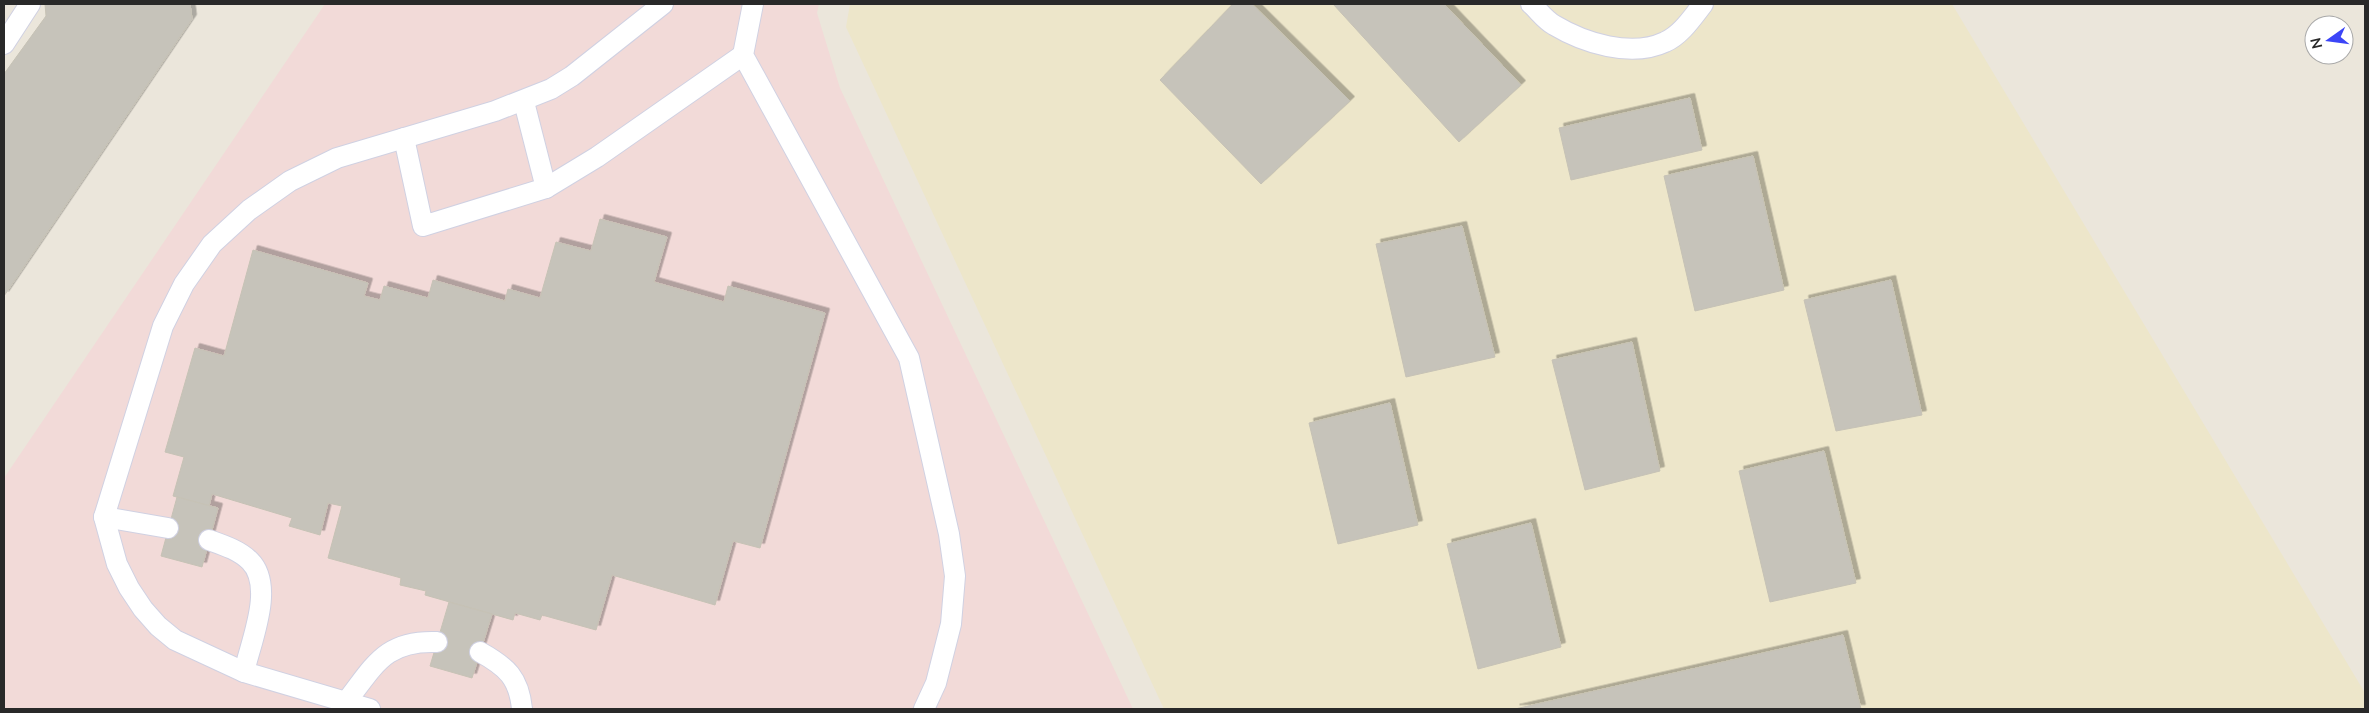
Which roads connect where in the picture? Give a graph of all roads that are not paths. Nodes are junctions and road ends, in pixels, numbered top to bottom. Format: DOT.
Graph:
graph roads {
  1 [pos="30,4"];
  2 [pos="664,4"];
  3 [pos="753,4"];
  4 [pos="1531,4"];
  5 [pos="1703,4"];
  6 [pos="4,44"];
  7 [pos="742,55"];
  8 [pos="524,102"];
  9 [pos="404,138"];
  10 [pos="546,188"];
  11 [pos="104,517"];
  12 [pos="168,528"];
  13 [pos="209,540"];
  14 [pos="438,642"];
  15 [pos="480,652"];
  16 [pos="244,672"];
  17 [pos="346,702"];
  18 [pos="370,709"];
  19 [pos="522,709"];
  20 [pos="924,709"];
  1 -- 6 [label="lane"];
  2 -- 8 [label="lane"];
  3 -- 7 [label="lane"];
  4 -- 5 [label="lane"];
  7 -- 10 [label="lane"];
  7 -- 20 [label="lane"];
  8 -- 9 [label="lane"];
  8 -- 10 [label="lane"];
  9 -- 10 [label="lane"];
  9 -- 11 [label="lane"];
  11 -- 12 [label="lane"];
  11 -- 16 [label="lane"];
  13 -- 16 [label="lane"];
  14 -- 17 [label="lane"];
  15 -- 19 [label="lane"];
  16 -- 17 [label="lane"];
  17 -- 18 [label="lane"];
}
